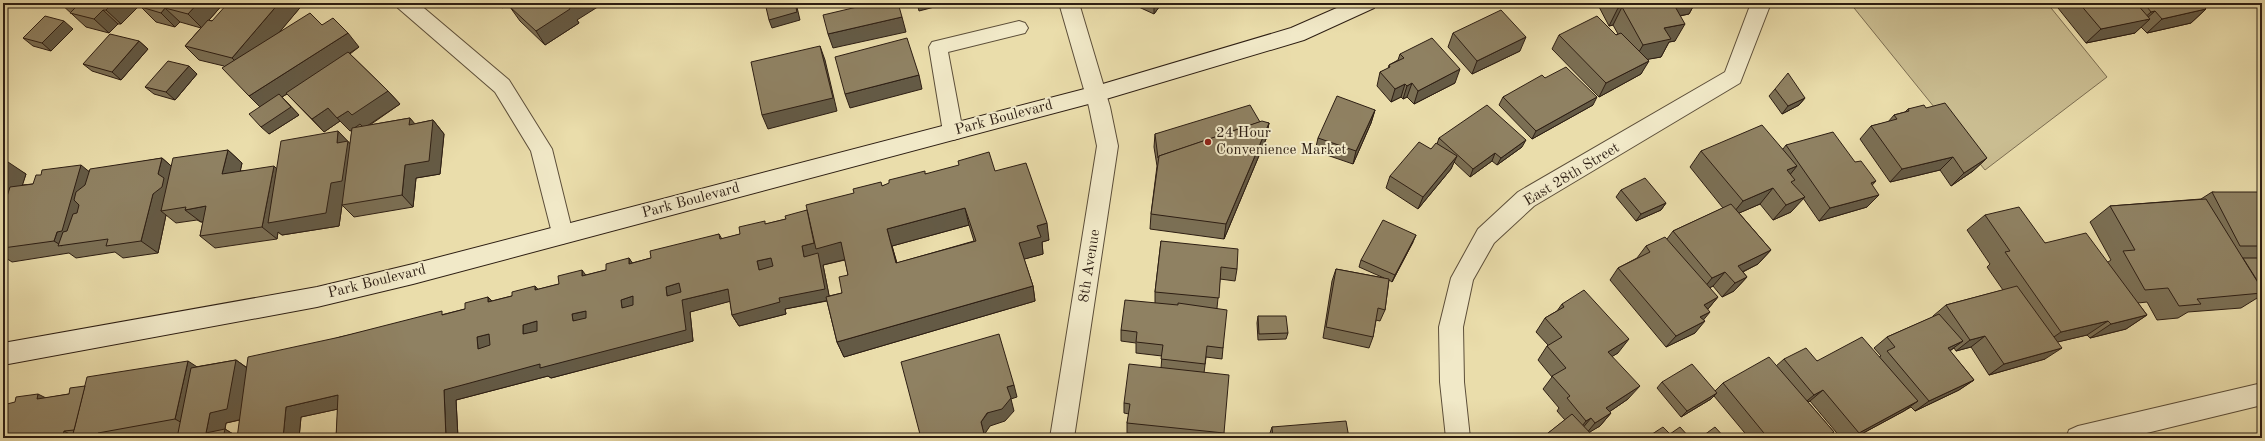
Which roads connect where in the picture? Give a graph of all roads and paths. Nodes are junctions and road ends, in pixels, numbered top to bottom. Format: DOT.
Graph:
graph roads {
  1 [pos="405,3"];
  2 [pos="1069,3"];
  3 [pos="1367,3"];
  4 [pos="1761,3"];
  5 [pos="1019,28"];
  6 [pos="1096,94"];
  7 [pos="953,132"];
  8 [pos="562,234"];
  9 [pos="3,354"];
  10 [pos="2262,394"];
  11 [pos="1062,438"];
  12 [pos="1458,438"];
  13 [pos="2078,438"];
  1 -- 8 [label="street"];
  2 -- 6 [label="street, 8th Avenue"];
  3 -- 6 [label="street, Park Boulevard"];
  4 -- 12 [label="street, East 28th Street"];
  5 -- 7 [label="lane"];
  6 -- 7 [label="street, Park Boulevard"];
  6 -- 11 [label="street, 8th Avenue"];
  7 -- 8 [label="street, Park Boulevard"];
  8 -- 9 [label="street, Park Boulevard"];
  10 -- 13 [label="street"];
}
